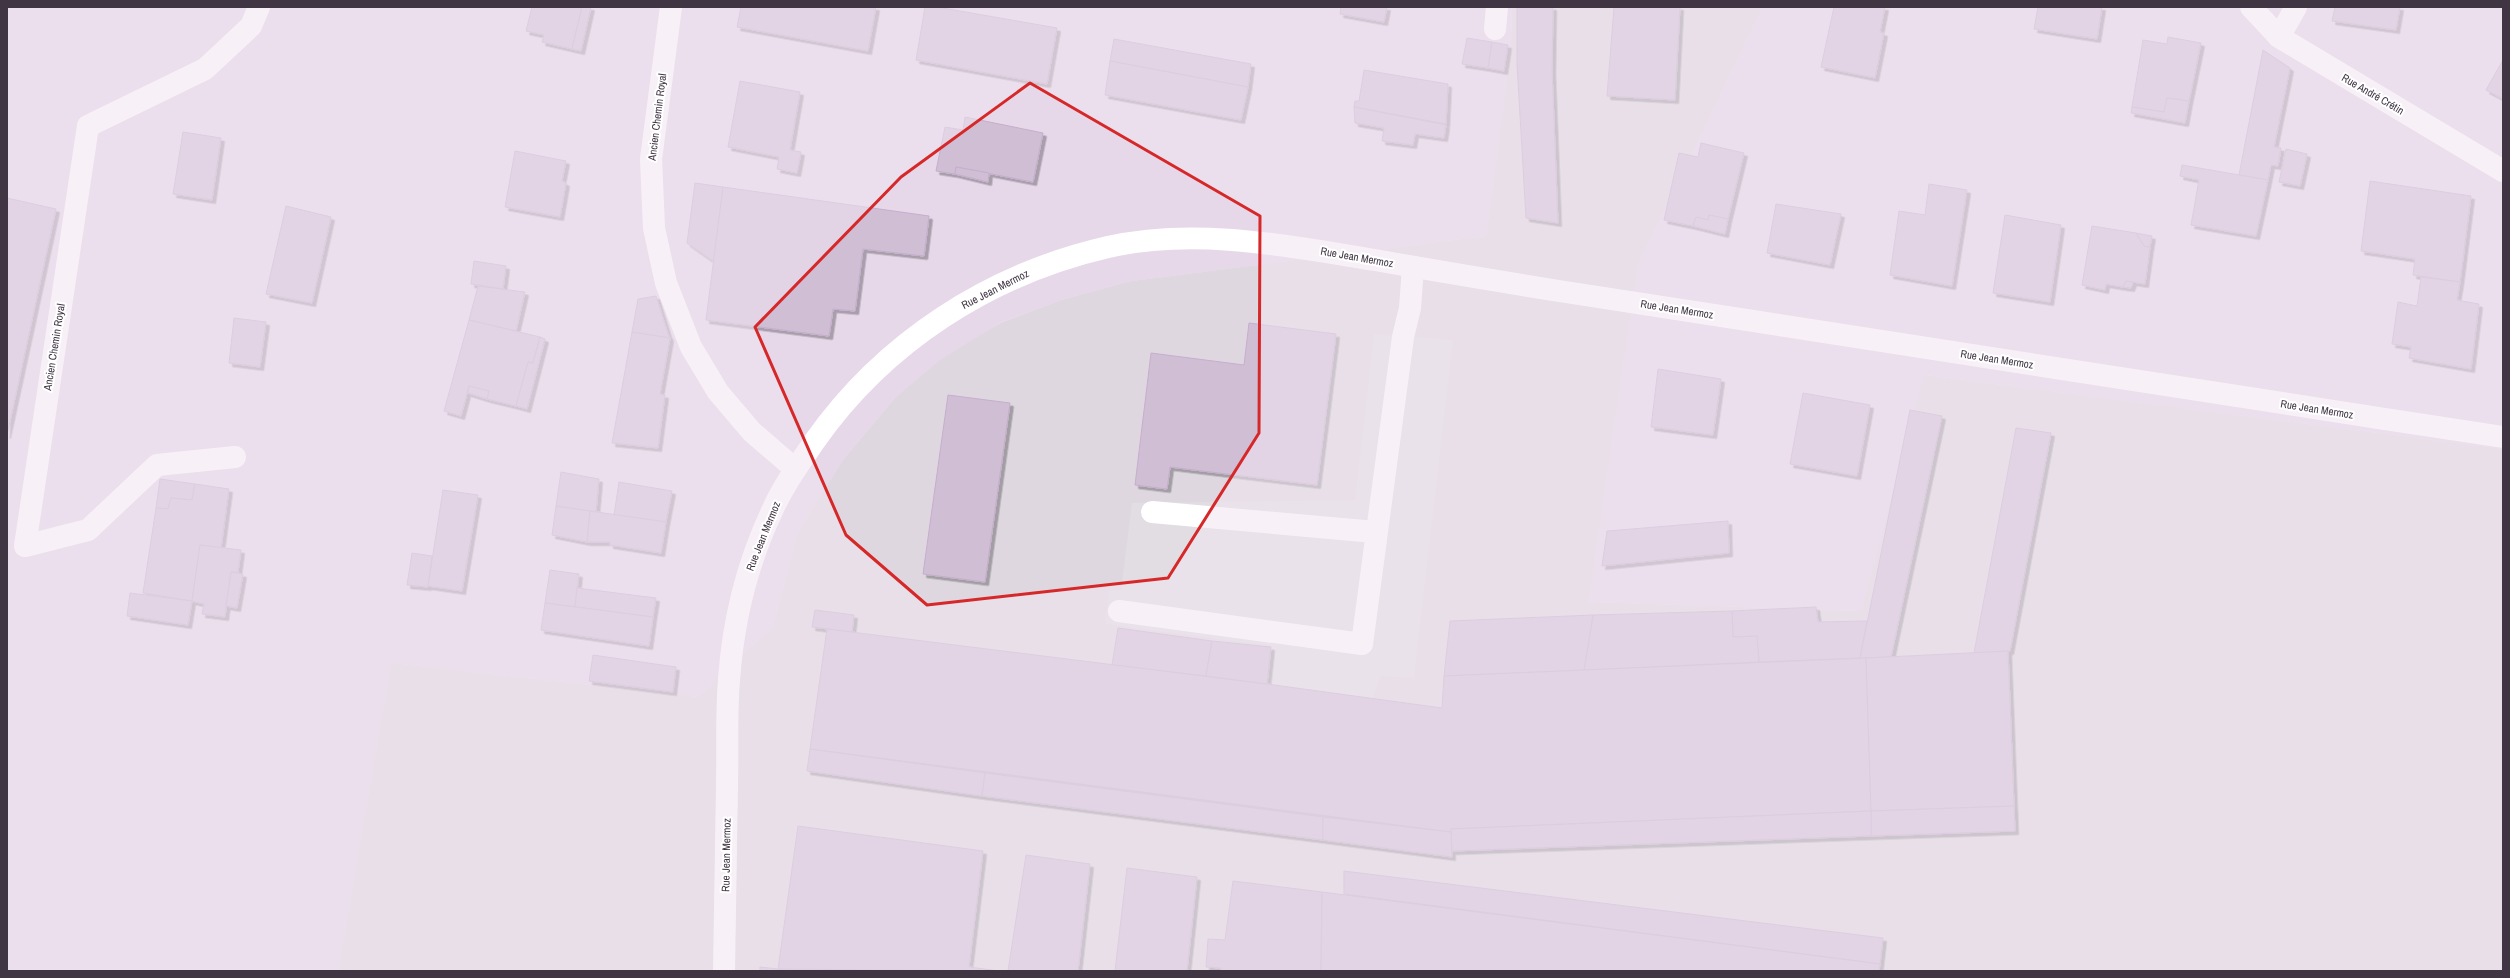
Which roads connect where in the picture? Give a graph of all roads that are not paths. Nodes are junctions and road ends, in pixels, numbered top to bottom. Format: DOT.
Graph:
graph roads {
  1 [pos="259,7"];
  2 [pos="670,7"];
  3 [pos="1497,7"];
  4 [pos="2251,7"];
  5 [pos="2296,7"];
  6 [pos="1496,29"];
  7 [pos="2279,37"];
  8 [pos="2503,171"];
  9 [pos="1413,267"];
  10 [pos="2503,438"];
  11 [pos="235,457"];
  12 [pos="795,469"];
  13 [pos="1152,512"];
  14 [pos="1375,532"];
  15 [pos="1119,610"];
  16 [pos="724,971"];
  1 -- 11 [label="street, Ancien Chemin Royal"];
  2 -- 12 [label="street, Ancien Chemin Royal"];
  3 -- 6 [label="street"];
  4 -- 7 [label="street, Rue André Crétin"];
  5 -- 7 [label="street"];
  7 -- 8 [label="street, Rue André Crétin"];
  9 -- 10 [label="street, Rue Jean Mermoz"];
  9 -- 12 [label="street, Rue Jean Mermoz"];
  9 -- 14 [label="street"];
  12 -- 16 [label="street, Rue Jean Mermoz"];
  13 -- 14 [label="street"];
  14 -- 15 [label="street"];
}
